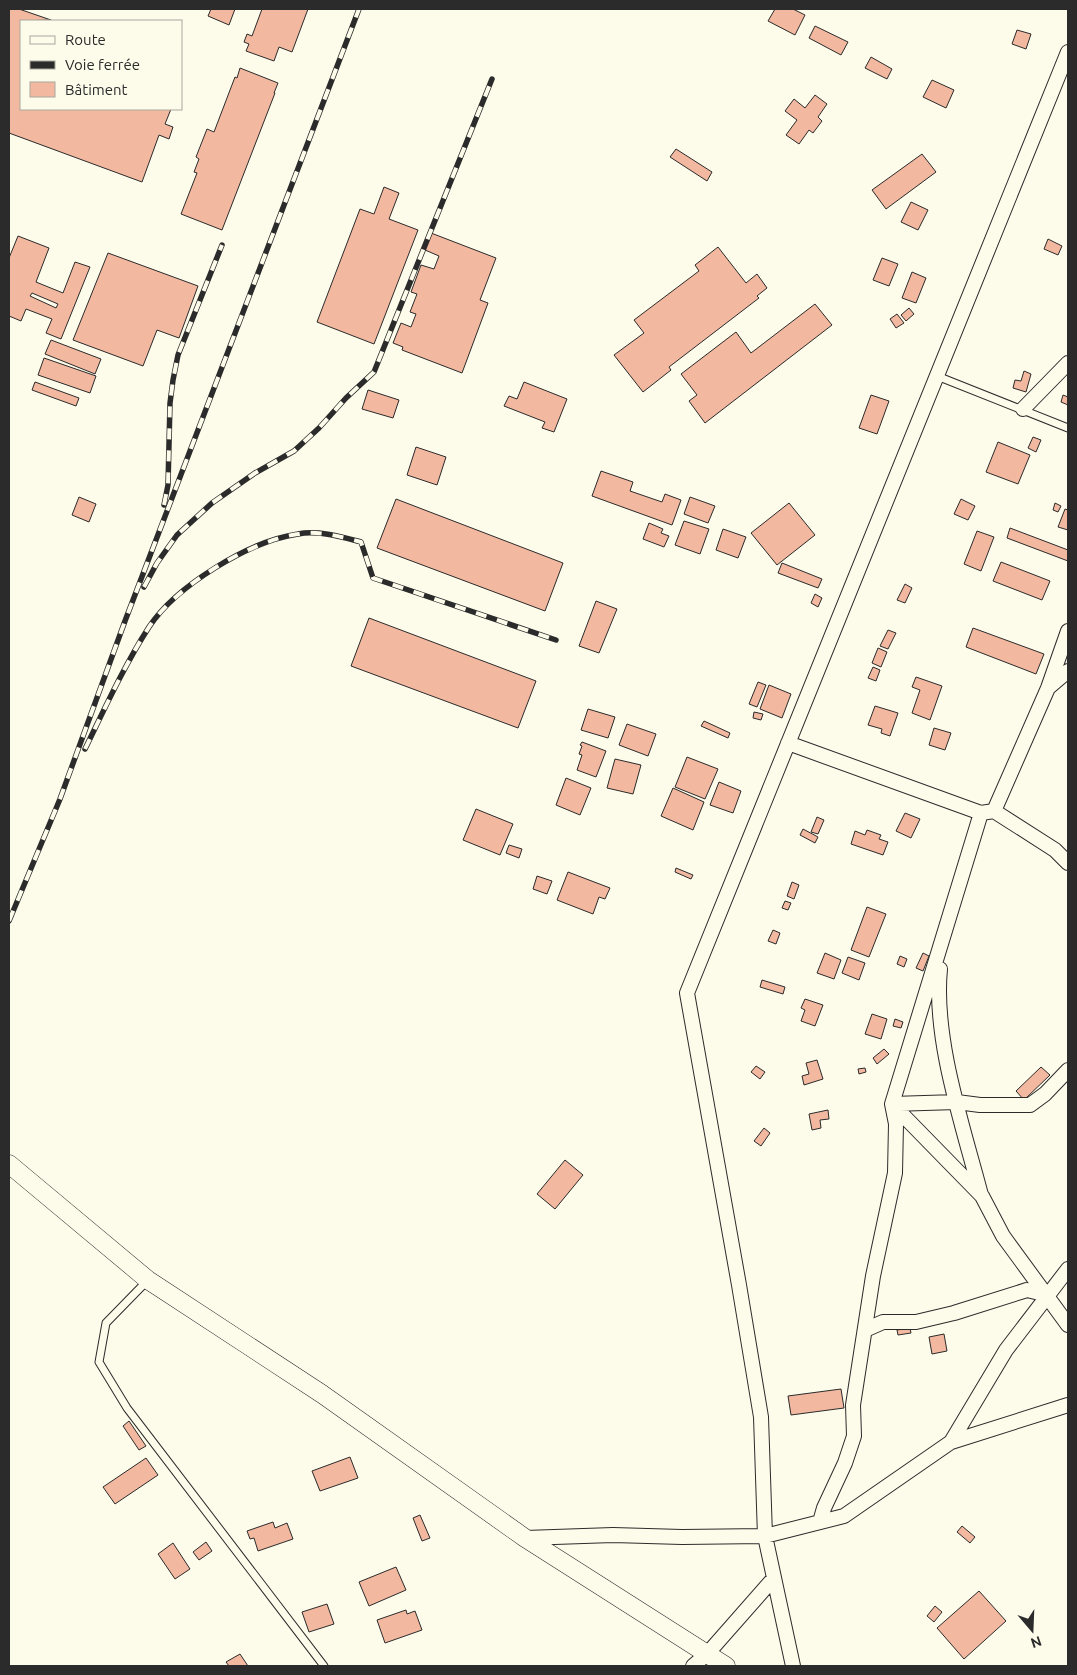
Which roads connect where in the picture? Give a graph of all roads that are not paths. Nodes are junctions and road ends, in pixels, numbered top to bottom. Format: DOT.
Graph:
graph roads {
  1 [pos="1068,53"];
  2 [pos="1068,363"];
  3 [pos="937,376"];
  4 [pos="1022,409"];
  5 [pos="1068,428"];
  6 [pos="1068,631"];
  7 [pos="1068,671"];
  8 [pos="1048,688"];
  9 [pos="788,743"];
  10 [pos="987,812"];
  11 [pos="1068,863"];
  12 [pos="946,926"];
  13 [pos="1068,1070"];
  14 [pos="957,1102"];
  15 [pos="892,1104"];
  16 [pos="9,1164"];
  17 [pos="982,1196"];
  18 [pos="1068,1269"];
  19 [pos="148,1280"];
  20 [pos="1048,1296"];
  21 [pos="1068,1325"];
  22 [pos="865,1330"];
  23 [pos="1068,1405"];
  24 [pos="951,1442"];
  25 [pos="820,1522"];
  26 [pos="765,1536"];
  27 [pos="525,1538"];
  28 [pos="774,1578"];
  29 [pos="708,1653"];
  30 [pos="324,1666"];
  31 [pos="693,1666"];
  32 [pos="726,1666"];
  33 [pos="793,1666"];
  1 -- 3 [label="street"];
  2 -- 4 [label="street"];
  3 -- 4 [label="lane"];
  3 -- 9 [label="street"];
  4 -- 5 [label="lane"];
  6 -- 8 [label="street"];
  7 -- 8 [label="street"];
  8 -- 10 [label="street"];
  9 -- 10 [label="street"];
  9 -- 26 [label="street"];
  10 -- 11 [label="street"];
  10 -- 12 [label="street"];
  12 -- 14 [label="street"];
  12 -- 15 [label="street"];
  13 -- 14 [label="street"];
  14 -- 15 [label="street"];
  14 -- 17 [label="street"];
  15 -- 17 [label="street"];
  15 -- 22 [label="street"];
  16 -- 19 [label="street"];
  17 -- 20 [label="street"];
  18 -- 20 [label="street"];
  19 -- 27 [label="street"];
  19 -- 30 [label="lane"];
  20 -- 21 [label="street"];
  20 -- 22 [label="street"];
  20 -- 24 [label="street"];
  22 -- 25 [label="street"];
  23 -- 24 [label="street"];
  24 -- 25 [label="street"];
  25 -- 26 [label="street"];
  26 -- 27 [label="street"];
  26 -- 28 [label="street"];
  27 -- 29 [label="street"];
  28 -- 29 [label="street"];
  28 -- 33 [label="street"];
  29 -- 31 [label="street"];
  29 -- 32 [label="street"];
}
